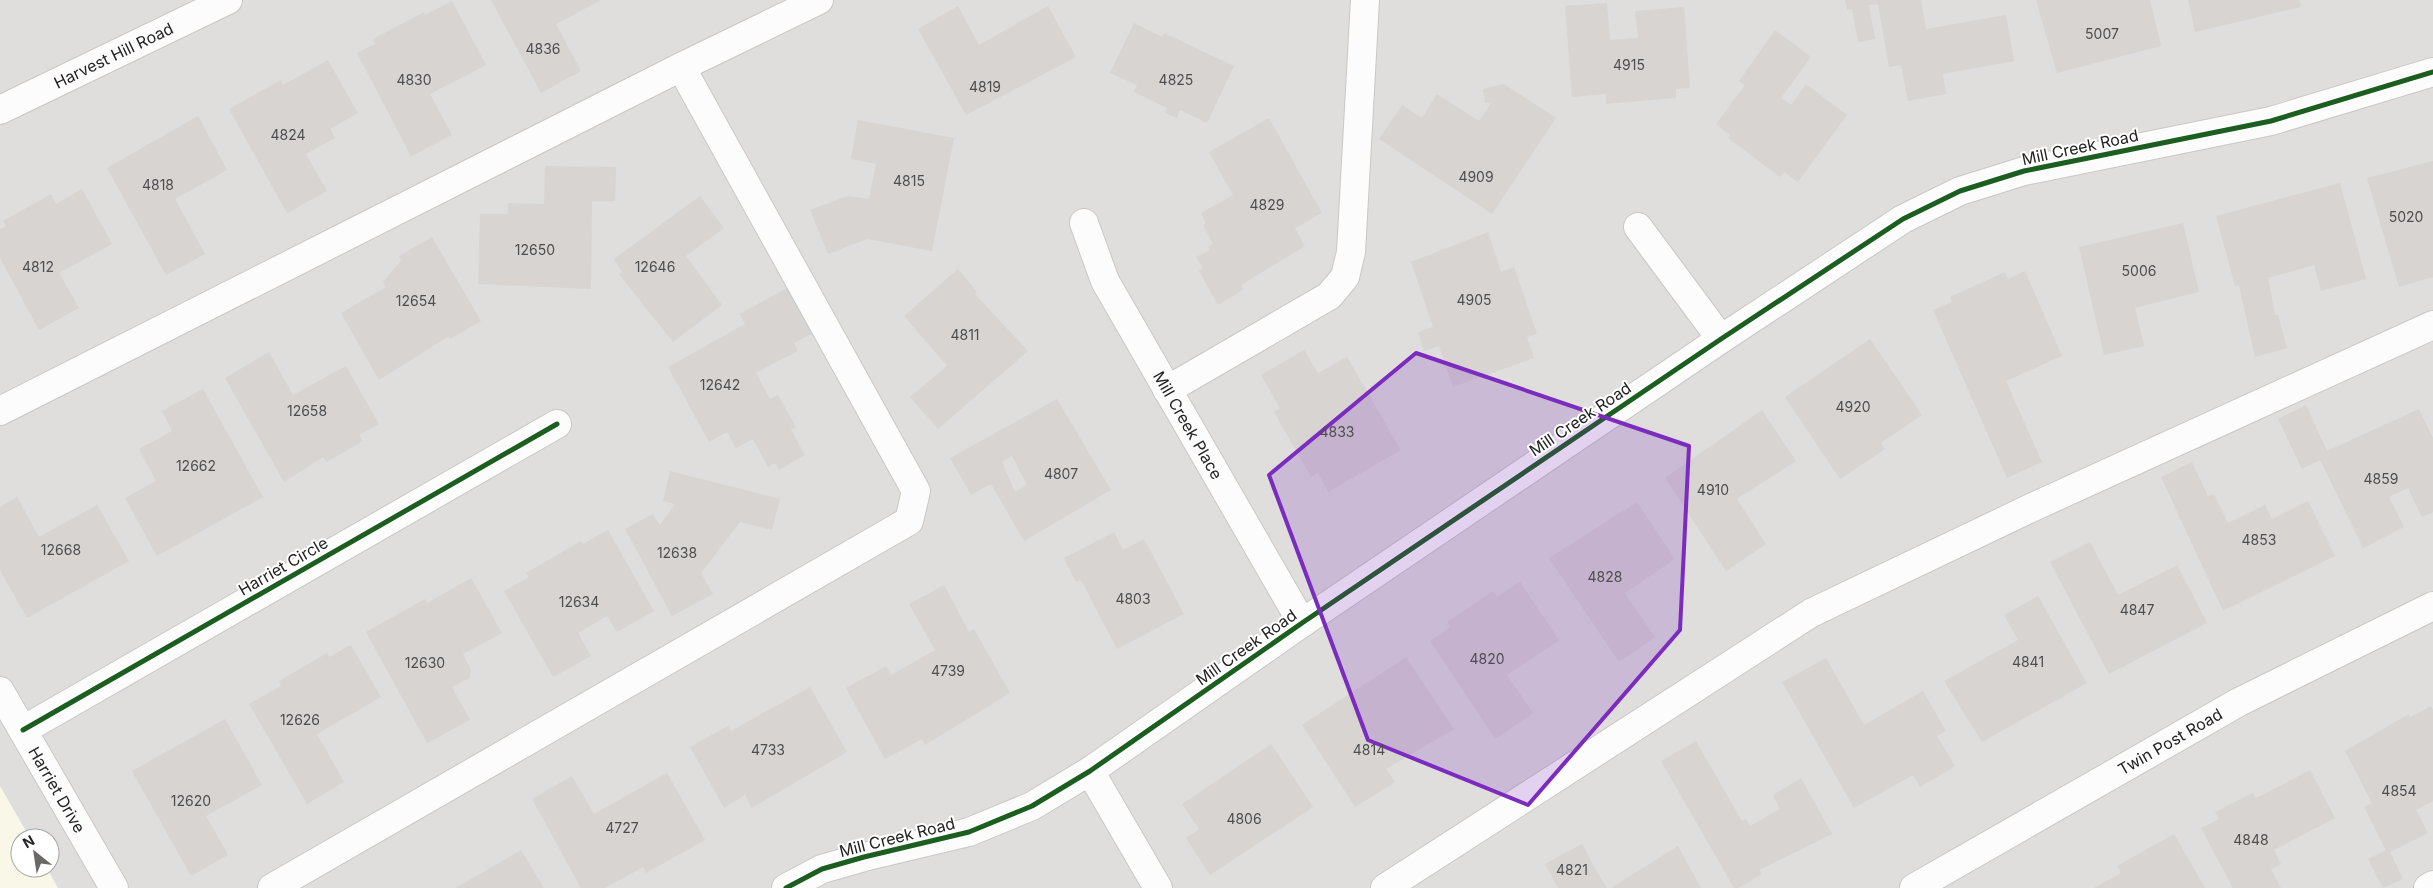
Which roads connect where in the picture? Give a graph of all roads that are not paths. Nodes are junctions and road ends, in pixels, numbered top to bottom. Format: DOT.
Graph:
graph roads {
  1 [pos="228,0"];
  2 [pos="819,0"];
  3 [pos="1365,0"];
  4 [pos="681,67"];
  5 [pos="2433,72"];
  6 [pos="0,110"];
  7 [pos="1084,222"];
  8 [pos="1638,227"];
  9 [pos="2433,326"];
  10 [pos="1721,339"];
  11 [pos="1167,390"];
  12 [pos="0,411"];
  13 [pos="557,424"];
  14 [pos="2433,606"];
  15 [pos="1302,623"];
  16 [pos="0,691"];
  17 [pos="23,730"];
  18 [pos="1090,770"];
  19 [pos="2433,885"];
  20 [pos="114,888"];
  21 [pos="272,888"];
  22 [pos="786,888"];
  23 [pos="1158,888"];
  24 [pos="1385,888"];
  25 [pos="1914,888"];
  26 [pos="2428,888"];
  1 -- 6 [label="street, Harvest Hill Road"];
  2 -- 4 [label="street"];
  3 -- 11 [label="street"];
  4 -- 12 [label="street"];
  4 -- 21 [label="street"];
  5 -- 10 [label="street, Mill Creek Road"];
  7 -- 11 [label="street, Mill Creek Place"];
  8 -- 10 [label="street"];
  9 -- 24 [label="street"];
  10 -- 15 [label="street, Mill Creek Road"];
  11 -- 15 [label="street, Mill Creek Place"];
  13 -- 17 [label="street, Harriet Circle"];
  14 -- 25 [label="street, Twin Post Road"];
  15 -- 18 [label="street, Mill Creek Road"];
  16 -- 17 [label="street, Harriet Drive"];
  17 -- 20 [label="street, Harriet Drive"];
  18 -- 22 [label="street, Mill Creek Road"];
  18 -- 23 [label="street"];
  19 -- 26 [label="street"];
}
